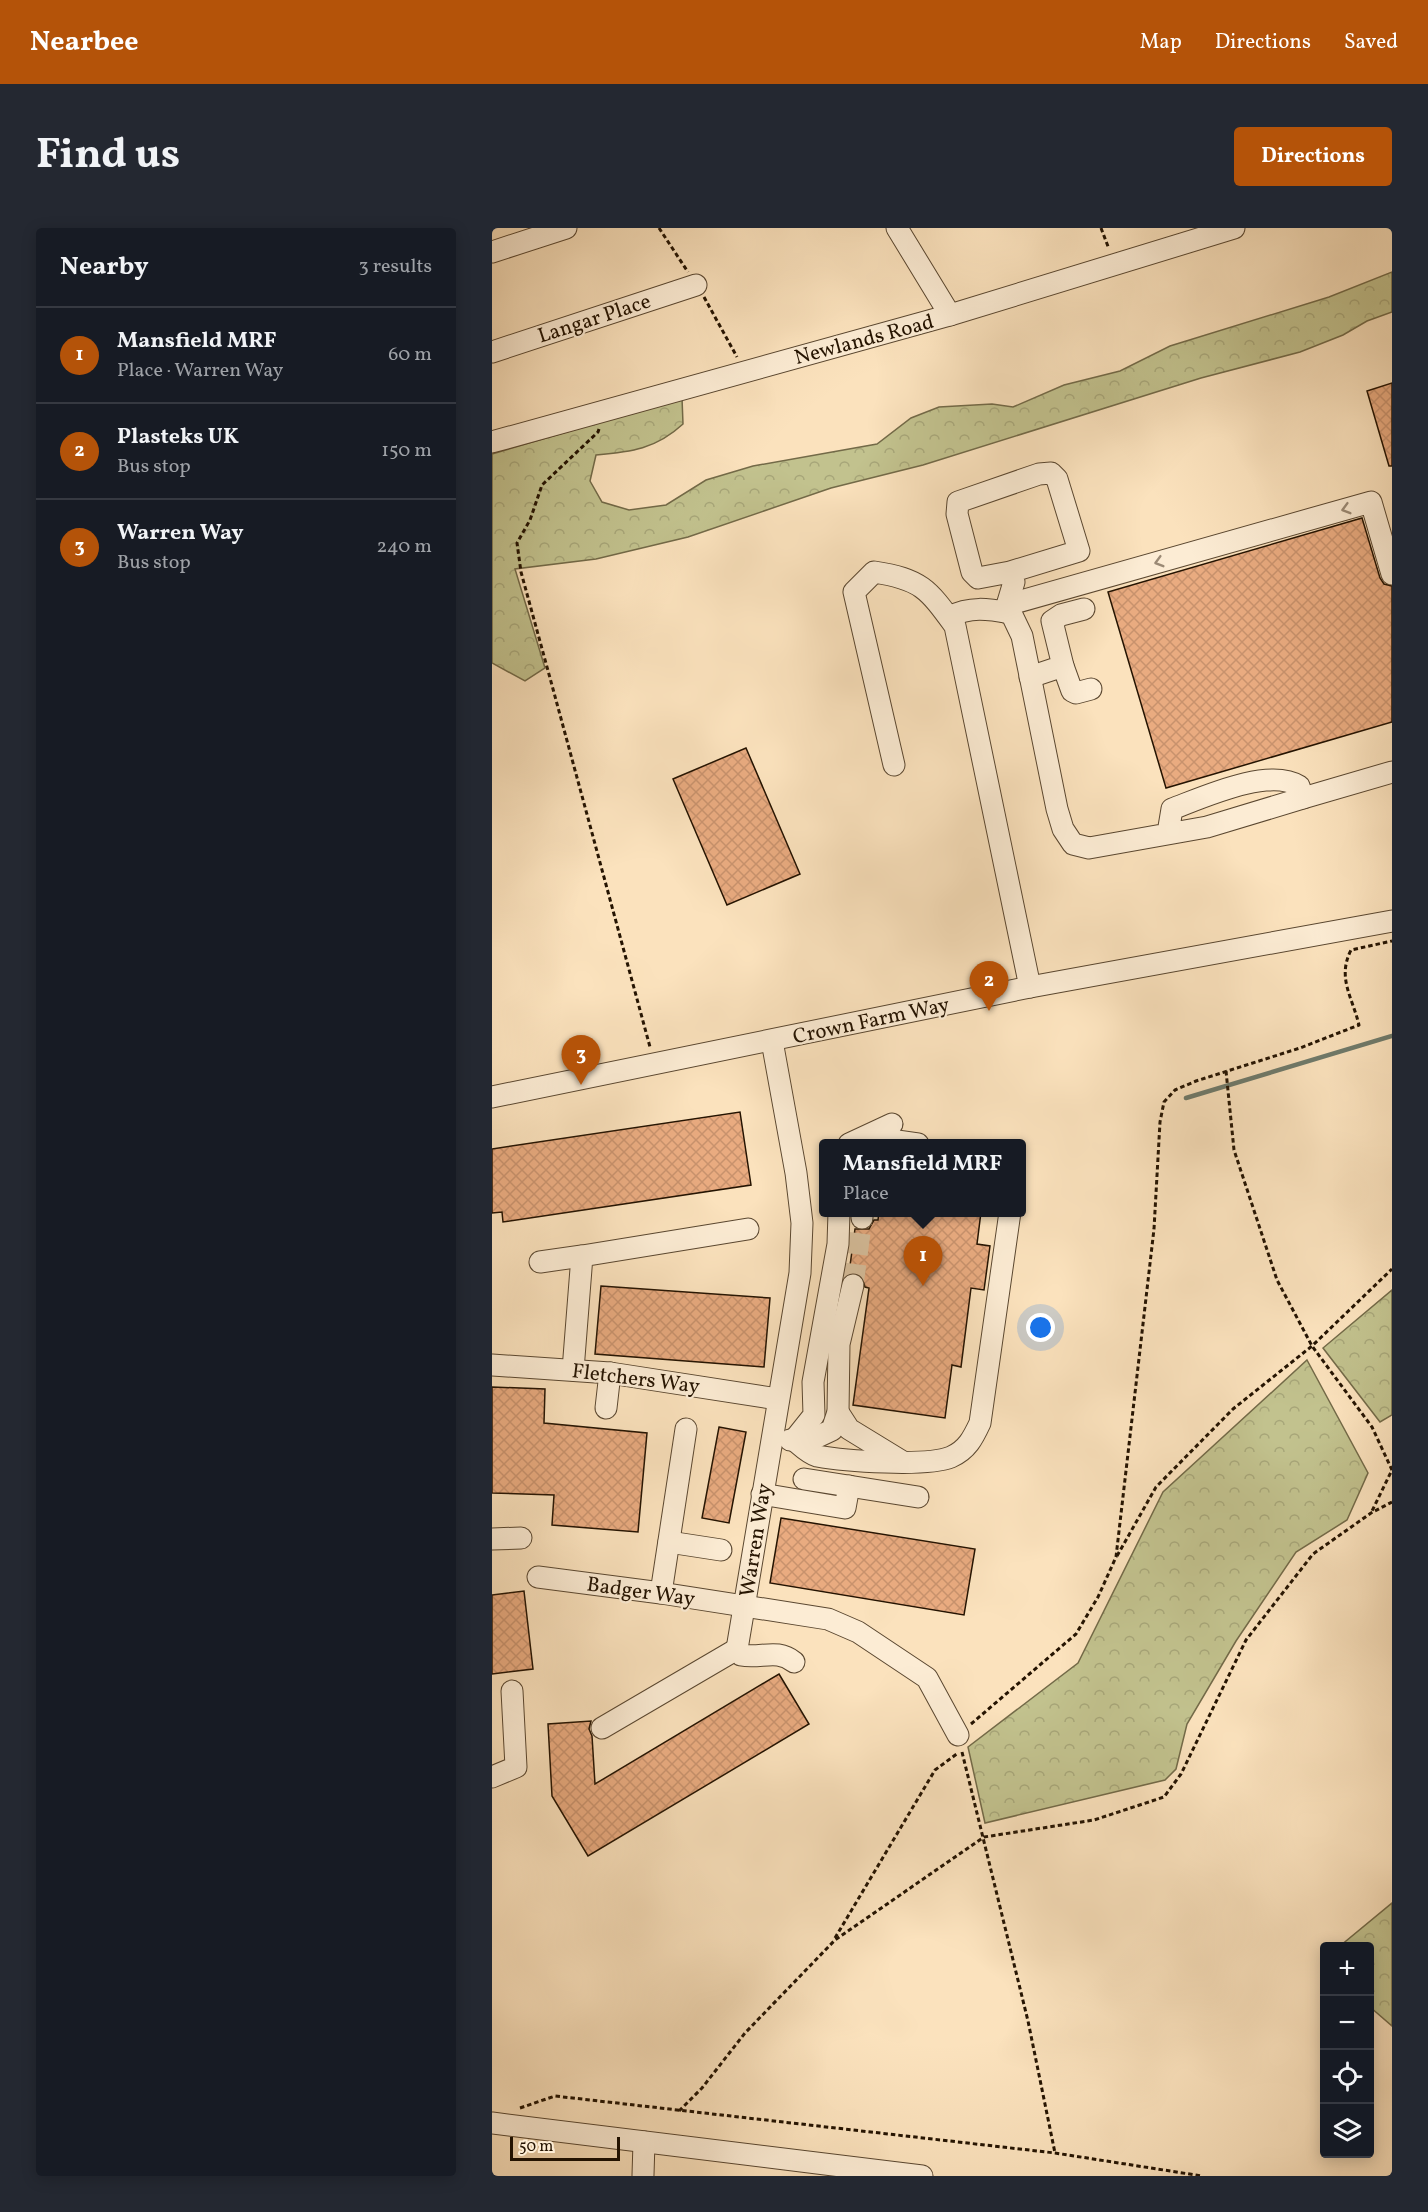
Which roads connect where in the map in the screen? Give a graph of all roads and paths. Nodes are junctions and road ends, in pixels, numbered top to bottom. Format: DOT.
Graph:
graph roads {
  1 [pos="566,228"];
  2 [pos="659,228"];
  3 [pos="897,228"];
  4 [pos="1101,228"];
  5 [pos="1234,228"];
  6 [pos="492,252"];
  7 [pos="1114,265"];
  8 [pos="696,285"];
  9 [pos="950,315"];
  10 [pos="492,352"];
  11 [pos="745,372"];
  12 [pos="599,412"];
  13 [pos="492,442"];
  14 [pos="1010,572"];
  15 [pos="1392,574"];
  16 [pos="1006,608"];
  17 [pos="1084,609"];
  18 [pos="949,617"];
  19 [pos="1063,666"];
  20 [pos="1030,677"];
  21 [pos="1091,689"];
  22 [pos="894,765"];
  23 [pos="1392,772"];
  24 [pos="1303,798"];
  25 [pos="1168,833"];
  26 [pos="1392,921"];
  27 [pos="1392,941"];
  28 [pos="1030,987"];
  29 [pos="772,1041"];
  30 [pos="655,1064"];
  31 [pos="1226,1071"];
  32 [pos="492,1097"];
  33 [pos="892,1134"];
  34 [pos="868,1139"];
  35 [pos="838,1217"];
  36 [pos="1009,1217"];
  37 [pos="748,1229"];
  38 [pos="582,1256"];
  39 [pos="540,1262"];
  40 [pos="1392,1269"];
  41 [pos="853,1285"];
  42 [pos="1312,1346"];
  43 [pos="492,1365"];
  44 [pos="573,1370"];
  45 [pos="610,1373"];
  46 [pos="778,1399"];
  47 [pos="606,1408"];
  48 [pos="838,1412"];
  49 [pos="686,1429"];
  50 [pos="772,1437"];
  51 [pos="794,1440"];
  52 [pos="903,1463"];
  53 [pos="804,1479"];
  54 [pos="849,1486"];
  55 [pos="762,1494"];
  56 [pos="918,1497"];
  57 [pos="1392,1502"];
  58 [pos="1371,1513"];
  59 [pos="521,1538"];
  60 [pos="492,1539"];
  61 [pos="669,1542"];
  62 [pos="721,1550"];
  63 [pos="1116,1557"];
  64 [pos="538,1577"];
  65 [pos="661,1593"];
  66 [pos="744,1606"];
  67 [pos="736,1649"];
  68 [pos="794,1662"];
  69 [pos="512,1691"];
  70 [pos="602,1728"];
  71 [pos="960,1743"];
  72 [pos="492,1777"];
  73 [pos="984,1838"];
  74 [pos="835,1940"];
  75 [pos="679,2111"];
  76 [pos="498,2124"];
  77 [pos="644,2142"];
  78 [pos="1055,2153"];
  79 [pos="642,2175"];
  80 [pos="922,2176"];
  81 [pos="1202,2176"];
  1 -- 6 [label="street"];
  2 -- 8 [label="path"];
  3 -- 9 [label="street"];
  4 -- 7 [label="path"];
  5 -- 7 [label="street, Newlands Road"];
  7 -- 9 [label="street, Newlands Road"];
  8 -- 10 [label="street, Langar Place"];
  8 -- 11 [label="path"];
  9 -- 11 [label="street, Newlands Road"];
  11 -- 12 [label="street, Newlands Road"];
  12 -- 13 [label="street, Newlands Road"];
  12 -- 30 [label="path"];
  14 -- 14 [label="street"];
  14 -- 16 [label="street"];
  15 -- 16 [label="street, one-way"];
  16 -- 18 [label="street"];
  16 -- 20 [label="street"];
  17 -- 19 [label="street"];
  18 -- 22 [label="street"];
  18 -- 28 [label="street"];
  19 -- 20 [label="street"];
  19 -- 21 [label="street"];
  20 -- 25 [label="street"];
  23 -- 24 [label="street"];
  24 -- 25 [label="street"];
  24 -- 25 [label="street"];
  26 -- 28 [label="street, Crown Farm Way"];
  27 -- 31 [label="path"];
  28 -- 29 [label="street, Crown Farm Way"];
  29 -- 30 [label="street, Crown Farm Way"];
  29 -- 46 [label="street, Warren Way"];
  30 -- 32 [label="street, Crown Farm Way"];
  31 -- 42 [label="path"];
  31 -- 63 [label="path"];
  33 -- 34 [label="street"];
  35 -- 51 [label="street"];
  36 -- 52 [label="street"];
  37 -- 38 [label="street"];
  38 -- 39 [label="street"];
  38 -- 44 [label="street"];
  40 -- 42 [label="path"];
  41 -- 48 [label="street"];
  42 -- 58 [label="path"];
  42 -- 63 [label="path"];
  43 -- 44 [label="street, Fletchers Way"];
  44 -- 45 [label="street, Fletchers Way"];
  45 -- 46 [label="street, Fletchers Way"];
  45 -- 47 [label="street"];
  46 -- 50 [label="street, Warren Way"];
  48 -- 51 [label="street"];
  48 -- 52 [label="street"];
  49 -- 61 [label="street"];
  50 -- 51 [label="street"];
  50 -- 55 [label="street, Warren Way"];
  51 -- 52 [label="street"];
  53 -- 54 [label="street"];
  54 -- 55 [label="street"];
  54 -- 56 [label="street"];
  55 -- 66 [label="street, Warren Way"];
  57 -- 58 [label="path"];
  58 -- 73 [label="path"];
  59 -- 60 [label="street"];
  61 -- 62 [label="street"];
  61 -- 65 [label="street"];
  63 -- 71 [label="path"];
  64 -- 65 [label="street, Badger Way"];
  65 -- 66 [label="street, Badger Way"];
  66 -- 67 [label="street, Warren Way"];
  66 -- 71 [label="street, Badger Way"];
  67 -- 68 [label="street"];
  67 -- 70 [label="street"];
  69 -- 72 [label="street"];
  71 -- 73 [label="path"];
  71 -- 74 [label="path"];
  73 -- 74 [label="path"];
  73 -- 78 [label="path"];
  74 -- 75 [label="path"];
  75 -- 76 [label="path"];
  75 -- 78 [label="path"];
  76 -- 77 [label="street"];
  77 -- 79 [label="street"];
  77 -- 80 [label="street"];
  78 -- 81 [label="path"];
}
